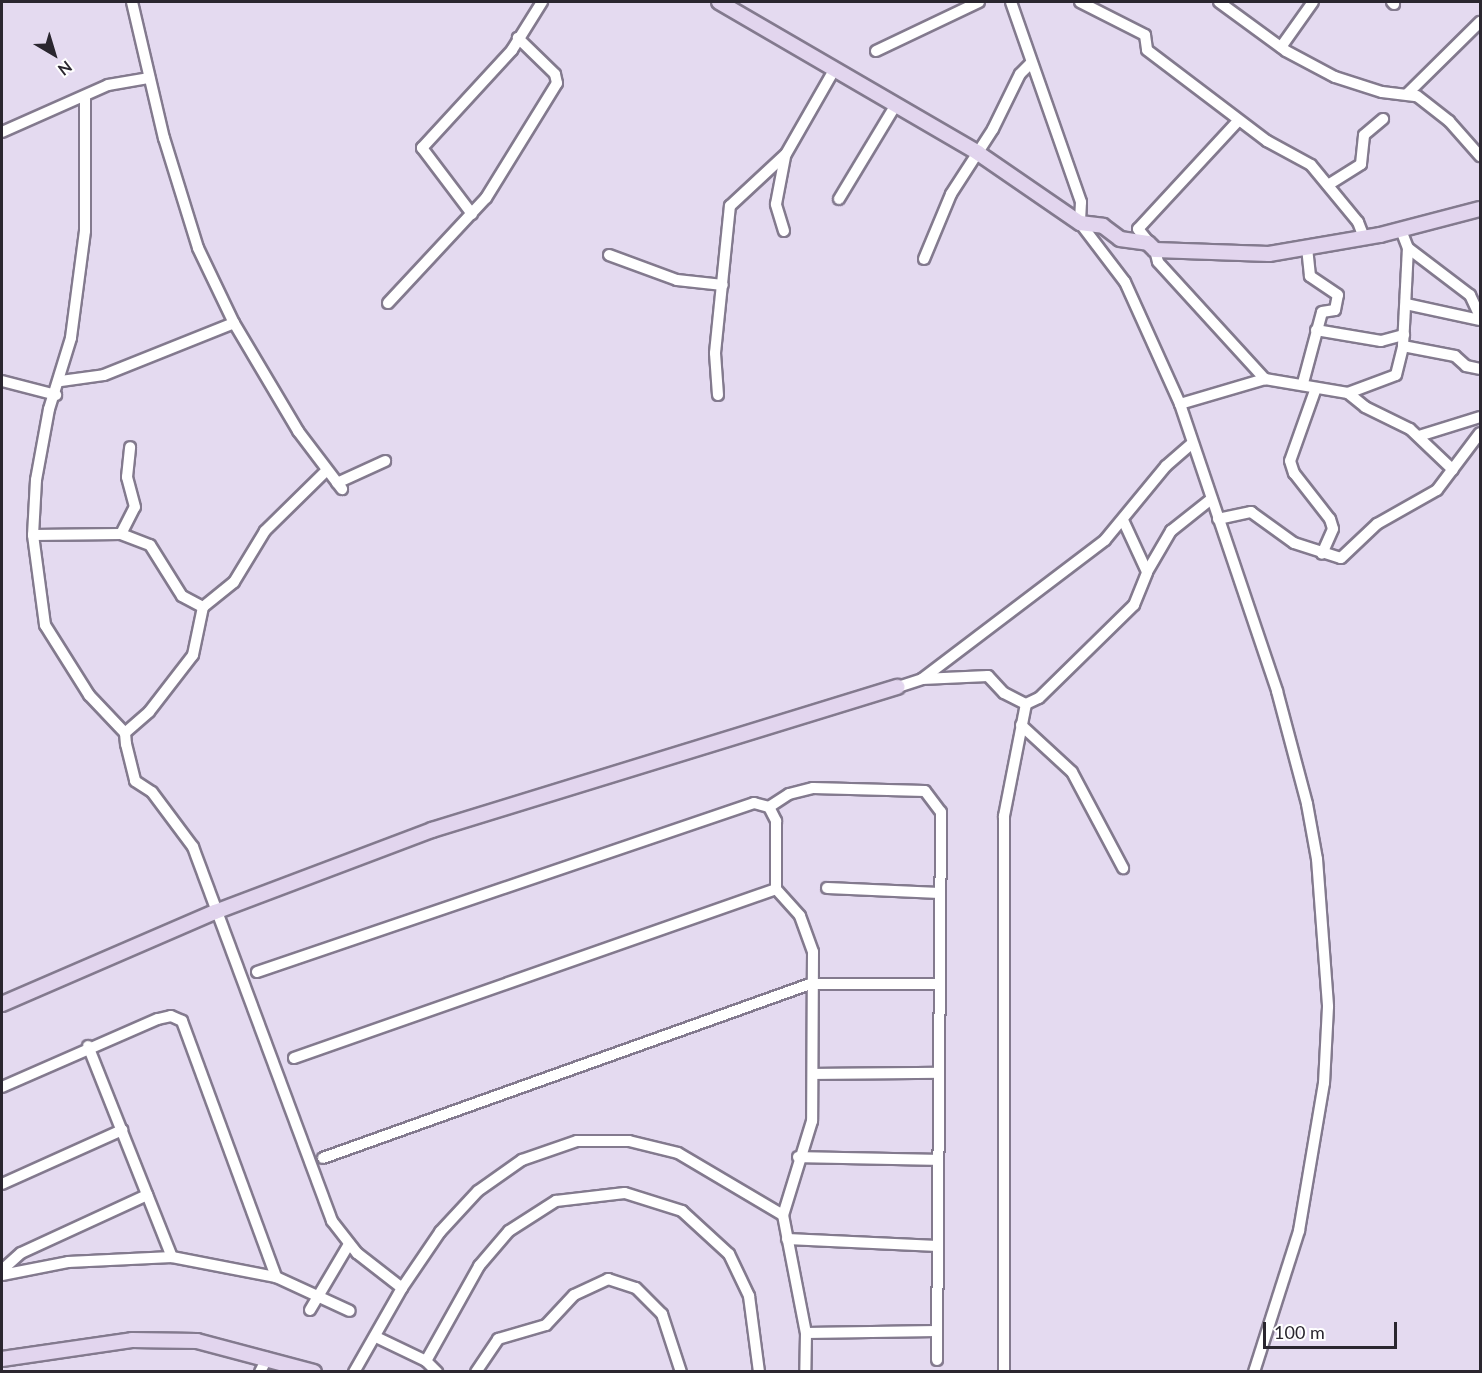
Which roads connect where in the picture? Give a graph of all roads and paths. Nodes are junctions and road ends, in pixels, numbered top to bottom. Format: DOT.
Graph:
graph roads {
  1 [pos="132,2"];
  2 [pos="542,2"];
  3 [pos="718,2"];
  4 [pos="979,2"];
  5 [pos="1011,2"];
  6 [pos="1080,2"];
  7 [pos="1219,2"];
  8 [pos="1313,2"];
  9 [pos="1480,22"];
  10 [pos="518,38"];
  11 [pos="1281,48"];
  12 [pos="876,51"];
  13 [pos="1030,64"];
  14 [pos="833,72"];
  15 [pos="149,78"];
  16 [pos="1407,94"];
  17 [pos="85,96"];
  18 [pos="895,106"];
  19 [pos="1383,119"];
  20 [pos="1239,121"];
  21 [pos="2,132"];
  22 [pos="978,153"];
  23 [pos="786,154"];
  24 [pos="1480,156"];
  25 [pos="1328,185"];
  26 [pos="839,198"];
  27 [pos="1480,209"];
  28 [pos="472,214"];
  29 [pos="1080,223"];
  30 [pos="1401,230"];
  31 [pos="784,231"];
  32 [pos="1364,238"];
  33 [pos="1307,247"];
  34 [pos="1408,248"];
  35 [pos="1155,250"];
  36 [pos="609,255"];
  37 [pos="924,259"];
  38 [pos="723,285"];
  39 [pos="388,303"];
  40 [pos="1406,304"];
  41 [pos="1480,318"];
  42 [pos="234,323"];
  43 [pos="1316,330"];
  44 [pos="1403,341"];
  45 [pos="1480,369"];
  46 [pos="1265,379"];
  47 [pos="2,381"];
  48 [pos="61,381"];
  49 [pos="1303,383"];
  50 [pos="1316,388"];
  51 [pos="1348,393"];
  52 [pos="57,395"];
  53 [pos="718,395"];
  54 [pos="1180,404"];
  55 [pos="1480,417"];
  56 [pos="1480,433"];
  57 [pos="1419,436"];
  58 [pos="1191,445"];
  59 [pos="130,447"];
  60 [pos="1470,448"];
  61 [pos="1480,453"];
  62 [pos="385,461"];
  63 [pos="1453,470"];
  64 [pos="326,471"];
  65 [pos="1210,500"];
  66 [pos="1218,519"];
  67 [pos="1123,520"];
  68 [pos="121,534"];
  69 [pos="33,535"];
  70 [pos="1322,554"];
  71 [pos="1147,572"];
  72 [pos="203,607"];
  73 [pos="922,679"];
  74 [pos="898,687"];
  75 [pos="1026,704"];
  76 [pos="1021,725"];
  77 [pos="125,733"];
  78 [pos="769,807"];
  79 [pos="1123,867"];
  80 [pos="827,888"];
  81 [pos="776,889"];
  82 [pos="940,893"];
  83 [pos="215,912"];
  84 [pos="257,972"];
  85 [pos="810,984"];
  86 [pos="940,984"];
  87 [pos="2,1004"];
  88 [pos="88,1046"];
  89 [pos="294,1058"];
  90 [pos="938,1073"];
  91 [pos="813,1074"];
  92 [pos="2,1087"];
  93 [pos="122,1130"];
  94 [pos="798,1157"];
  95 [pos="323,1158"];
  96 [pos="938,1160"];
  97 [pos="2,1184"];
  98 [pos="147,1195"];
  99 [pos="783,1215"];
  100 [pos="787,1239"];
  101 [pos="349,1244"];
  102 [pos="938,1246"];
  103 [pos="172,1257"];
  104 [pos="2,1270"];
  105 [pos="2,1275"];
  106 [pos="276,1277"];
  107 [pos="402,1288"];
  108 [pos="320,1294"];
  109 [pos="310,1310"];
  110 [pos="350,1311"];
  111 [pos="937,1331"];
  112 [pos="806,1333"];
  113 [pos="376,1337"];
  114 [pos="267,1358"];
  115 [pos="2,1359"];
  116 [pos="937,1360"];
  117 [pos="426,1361"];
  118 [pos="261,1371"];
  119 [pos="314,1371"];
  120 [pos="354,1371"];
  121 [pos="436,1371"];
  122 [pos="476,1371"];
  123 [pos="681,1371"];
  124 [pos="759,1371"];
  125 [pos="805,1371"];
  126 [pos="1004,1371"];
  127 [pos="1254,1371"];
  1 -- 15 [label="street"];
  2 -- 10 [label="street"];
  3 -- 14 [label="street"];
  4 -- 12 [label="street"];
  5 -- 13 [label="street"];
  6 -- 20 [label="street"];
  7 -- 11 [label="street"];
  8 -- 11 [label="street"];
  9 -- 16 [label="street"];
  10 -- 28 [label="street"];
  10 -- 28 [label="street"];
  11 -- 16 [label="street"];
  13 -- 22 [label="street"];
  13 -- 29 [label="street"];
  14 -- 18 [label="street"];
  14 -- 23 [label="street"];
  15 -- 17 [label="street"];
  15 -- 42 [label="street"];
  16 -- 24 [label="street"];
  17 -- 21 [label="street"];
  17 -- 48 [label="street"];
  18 -- 22 [label="street"];
  18 -- 26 [label="street"];
  19 -- 25 [label="street"];
  20 -- 25 [label="street"];
  20 -- 35 [label="street"];
  22 -- 29 [label="street"];
  22 -- 37 [label="street"];
  23 -- 31 [label="street"];
  23 -- 38 [label="street"];
  25 -- 32 [label="street"];
  27 -- 30 [label="street"];
  28 -- 39 [label="street"];
  29 -- 35 [label="street"];
  29 -- 54 [label="street"];
  30 -- 32 [label="street"];
  30 -- 34 [label="street"];
  32 -- 33 [label="street"];
  33 -- 35 [label="street"];
  33 -- 43 [label="street"];
  34 -- 40 [label="street"];
  34 -- 41 [label="street"];
  35 -- 46 [label="street"];
  36 -- 38 [label="street"];
  38 -- 53 [label="street"];
  40 -- 41 [label="street"];
  40 -- 44 [label="street"];
  42 -- 48 [label="street"];
  42 -- 64 [label="street"];
  43 -- 44 [label="street"];
  43 -- 49 [label="street"];
  44 -- 45 [label="street"];
  44 -- 51 [label="street"];
  46 -- 49 [label="street"];
  46 -- 54 [label="street"];
  47 -- 52 [label="street"];
  48 -- 52 [label="street"];
  49 -- 50 [label="street"];
  50 -- 51 [label="street"];
  50 -- 70 [label="street"];
  51 -- 57 [label="street"];
  52 -- 69 [label="street"];
  54 -- 58 [label="street"];
  55 -- 57 [label="street"];
  56 -- 60 [label="street"];
  57 -- 63 [label="street"];
  58 -- 65 [label="street"];
  58 -- 67 [label="street"];
  59 -- 68 [label="street"];
  60 -- 61 [label="street"];
  60 -- 63 [label="street"];
  62 -- 64 [label="street"];
  63 -- 70 [label="street"];
  64 -- 72 [label="street"];
  65 -- 66 [label="street"];
  65 -- 71 [label="street"];
  66 -- 70 [label="street"];
  66 -- 127 [label="street"];
  67 -- 71 [label="street"];
  67 -- 73 [label="street"];
  68 -- 69 [label="street"];
  68 -- 72 [label="street"];
  69 -- 77 [label="street"];
  71 -- 75 [label="street"];
  72 -- 77 [label="street"];
  73 -- 74 [label="street"];
  73 -- 75 [label="street"];
  74 -- 83 [label="street"];
  75 -- 76 [label="street"];
  76 -- 79 [label="street"];
  76 -- 126 [label="street"];
  77 -- 83 [label="street"];
  78 -- 81 [label="street"];
  78 -- 82 [label="street"];
  78 -- 84 [label="street"];
  80 -- 82 [label="street"];
  81 -- 85 [label="street"];
  81 -- 89 [label="street"];
  82 -- 86 [label="street"];
  83 -- 87 [label="street"];
  83 -- 101 [label="street"];
  85 -- 86 [label="street"];
  85 -- 91 [label="street"];
  85 -- 95 [label="street"];
  86 -- 90 [label="street"];
  88 -- 92 [label="street"];
  88 -- 93 [label="street"];
  88 -- 106 [label="street"];
  90 -- 91 [label="street"];
  90 -- 96 [label="street"];
  91 -- 94 [label="street"];
  93 -- 97 [label="street"];
  93 -- 98 [label="street"];
  94 -- 96 [label="street"];
  94 -- 99 [label="street"];
  96 -- 102 [label="street"];
  98 -- 103 [label="street"];
  98 -- 104 [label="street"];
  99 -- 100 [label="street"];
  99 -- 107 [label="street"];
  100 -- 102 [label="street"];
  100 -- 112 [label="street"];
  101 -- 107 [label="street"];
  101 -- 108 [label="street"];
  102 -- 111 [label="street"];
  103 -- 105 [label="street"];
  103 -- 106 [label="street"];
  106 -- 108 [label="street"];
  107 -- 113 [label="street"];
  108 -- 109 [label="street"];
  108 -- 110 [label="street"];
  111 -- 112 [label="street"];
  111 -- 116 [label="street"];
  112 -- 125 [label="street"];
  113 -- 117 [label="street"];
  113 -- 120 [label="street"];
  114 -- 115 [label="street"];
  114 -- 118 [label="street"];
  114 -- 119 [label="street"];
  117 -- 121 [label="street"];
  117 -- 124 [label="street"];
  122 -- 123 [label="street"];
}
